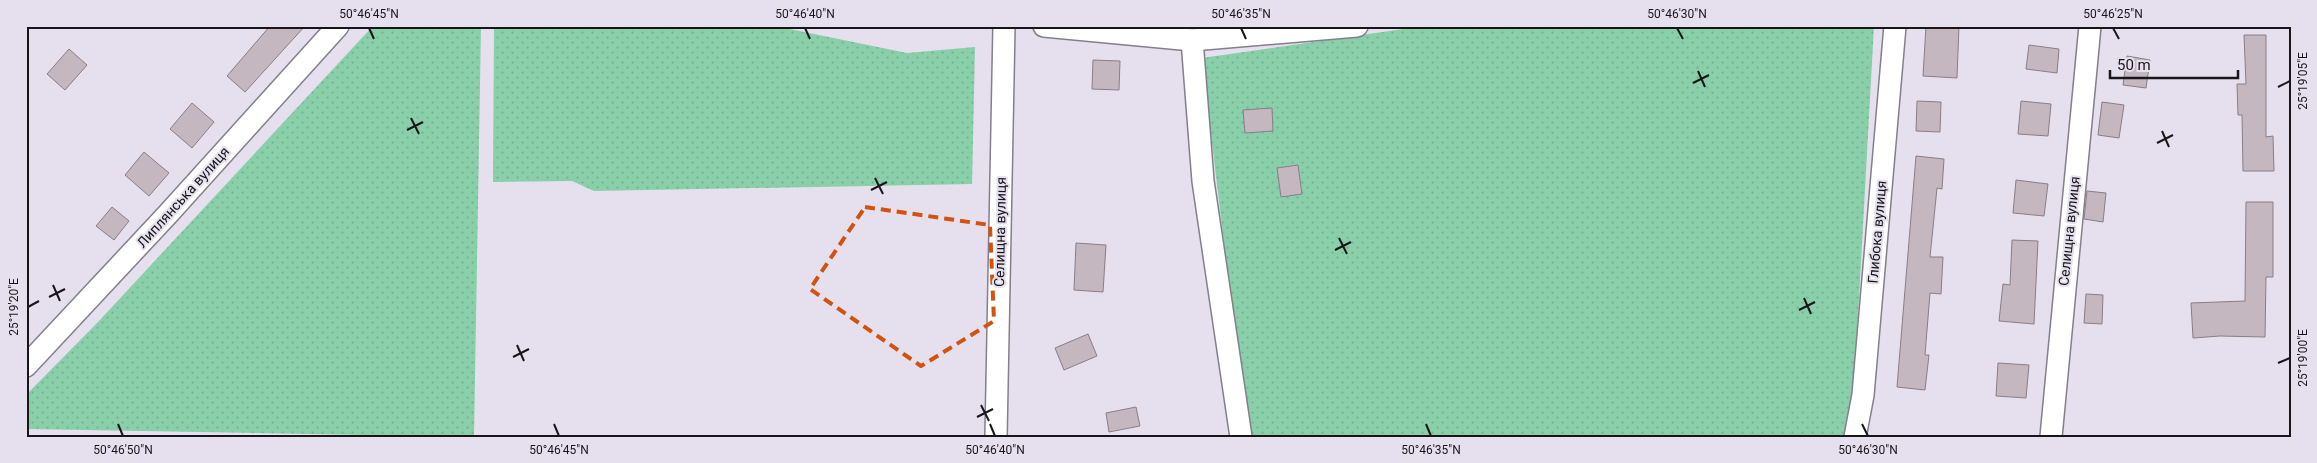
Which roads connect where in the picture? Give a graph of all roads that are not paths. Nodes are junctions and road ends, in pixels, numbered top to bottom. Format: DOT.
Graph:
graph roads {
  1 [pos="338,26"];
  2 [pos="1004,26"];
  3 [pos="1044,26"];
  4 [pos="1357,26"];
  5 [pos="1895,26"];
  6 [pos="2090,26"];
  7 [pos="1192,40"];
  8 [pos="26,366"];
  9 [pos="996,437"];
  10 [pos="1241,437"];
  11 [pos="1855,437"];
  12 [pos="2051,437"];
  1 -- 8 [label="street, Липлянська вулиця"];
  2 -- 9 [label="street, Селищна вулиця"];
  3 -- 7 [label="street"];
  4 -- 7 [label="street"];
  5 -- 11 [label="street, Глибока вулиця"];
  6 -- 12 [label="street, Селищна вулиця"];
  7 -- 10 [label="street"];
}
